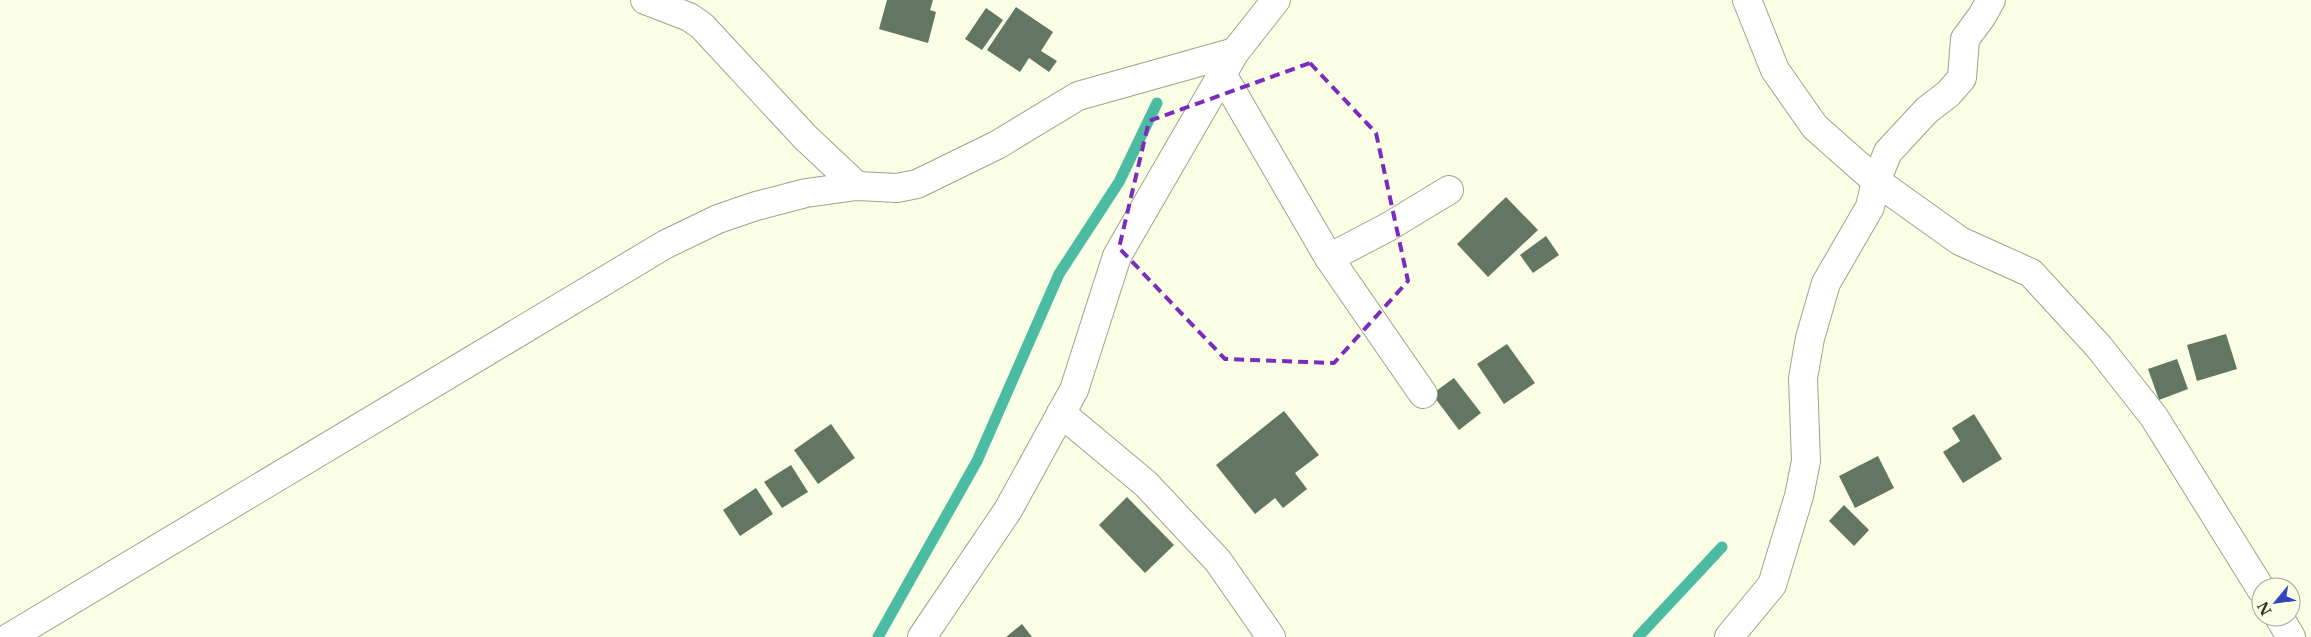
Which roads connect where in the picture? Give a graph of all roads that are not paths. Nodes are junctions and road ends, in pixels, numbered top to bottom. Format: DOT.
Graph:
graph roads {
  1 [pos="645,0"];
  2 [pos="1276,0"];
  3 [pos="1747,0"];
  4 [pos="1991,0"];
  5 [pos="1229,63"];
  6 [pos="1876,181"];
  7 [pos="857,186"];
  8 [pos="1449,190"];
  9 [pos="1329,258"];
  10 [pos="1423,394"];
  11 [pos="1061,413"];
  12 [pos="2254,577"];
  13 [pos="10,637"];
  14 [pos="922,637"];
  15 [pos="1271,637"];
  16 [pos="1729,637"];
  1 -- 7 [label="street"];
  2 -- 5 [label="street"];
  3 -- 6 [label="street"];
  4 -- 6 [label="street"];
  5 -- 7 [label="street"];
  5 -- 9 [label="street"];
  5 -- 11 [label="street"];
  6 -- 12 [label="street"];
  6 -- 16 [label="street"];
  7 -- 13 [label="street"];
  8 -- 9 [label="street"];
  9 -- 10 [label="street"];
  11 -- 14 [label="street"];
  11 -- 15 [label="street"];
}
